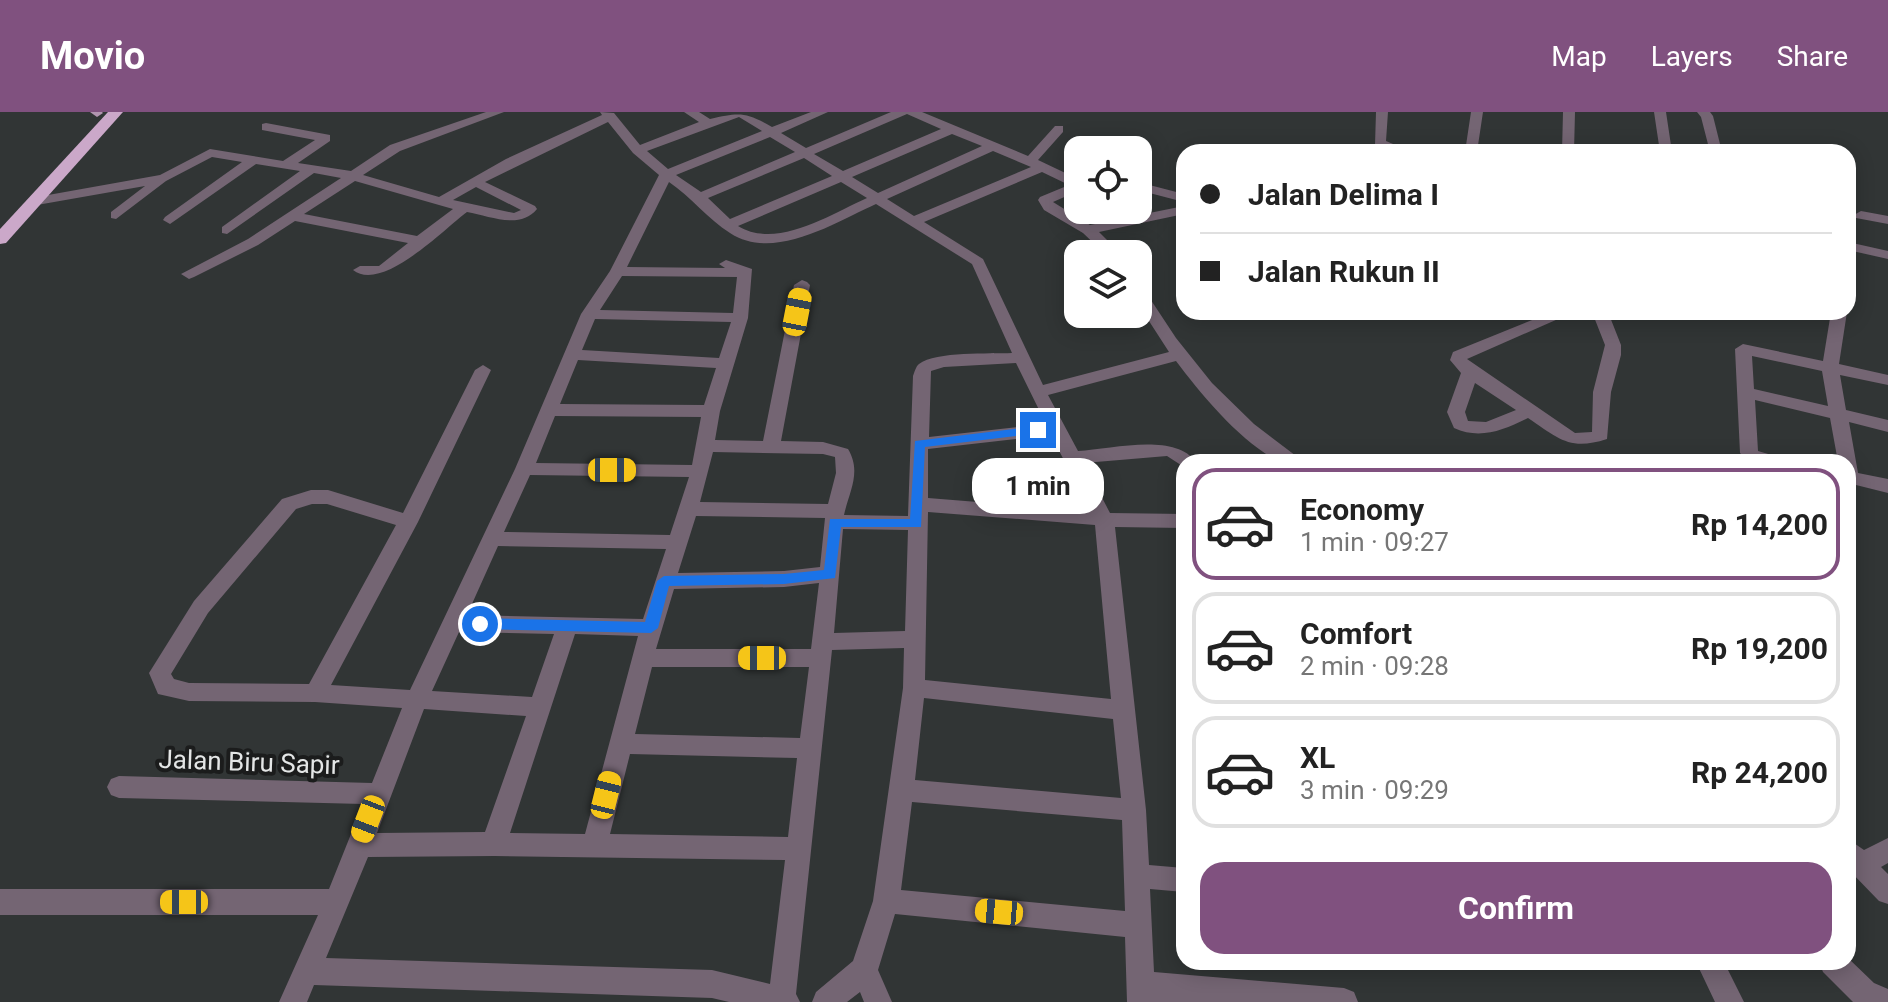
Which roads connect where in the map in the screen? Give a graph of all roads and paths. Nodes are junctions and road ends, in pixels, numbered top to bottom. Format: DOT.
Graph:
graph roads {
  1 [pos="97,112"];
  2 [pos="116,112"];
  3 [pos="498,112"];
  4 [pos="690,112"];
  5 [pos="742,112"];
  6 [pos="822,112"];
  7 [pos="902,112"];
  8 [pos="912,112"];
  9 [pos="1382,112"];
  10 [pos="1477,112"];
  11 [pos="1569,112"];
  12 [pos="1660,112"];
  13 [pos="1703,112"];
  14 [pos="608,114"];
  15 [pos="709,123"];
  16 [pos="266,127"];
  17 [pos="1059,129"];
  18 [pos="950,130"];
  19 [pos="772,132"];
  20 [pos="1382,144"];
  21 [pos="1472,144"];
  22 [pos="1568,144"];
  23 [pos="1665,144"];
  24 [pos="1714,144"];
  25 [pos="991,147"];
  26 [pos="638,150"];
  27 [pos="807,152"];
  28 [pos="253,160"];
  29 [pos="1030,161"];
  30 [pos="287,164"];
  31 [pos="1044,166"];
  32 [pos="311,169"];
  33 [pos="666,174"];
  34 [pos="842,174"];
  35 [pos="350,175"];
  36 [pos="1064,177"];
  37 [pos="164,178"];
  38 [pos="475,182"];
  39 [pos="1152,190"];
  40 [pos="1064,191"];
  41 [pos="1176,196"];
  42 [pos="700,197"];
  43 [pos="878,197"];
  44 [pos="37,201"];
  45 [pos="440,202"];
  46 [pos="464,207"];
  47 [pos="1176,212"];
  48 [pos="116,215"];
  49 [pos="1861,215"];
  50 [pos="292,216"];
  51 [pos="1064,216"];
  52 [pos="0,218"];
  53 [pos="170,220"];
  54 [pos="916,220"];
  55 [pos="1888,220"];
  56 [pos="1078,224"];
  57 [pos="728,225"];
  58 [pos="227,230"];
  59 [pos="1088,230"];
  60 [pos="0,239"];
  61 [pos="1099,240"];
  62 [pos="420,241"];
  63 [pos="1856,250"];
  64 [pos="1888,255"];
  65 [pos="726,264"];
  66 [pos="360,270"];
  67 [pos="617,271"];
  68 [pos="746,273"];
  69 [pos="189,274"];
  70 [pos="802,285"];
  71 [pos="1152,312"];
  72 [pos="589,314"];
  73 [pos="740,318"];
  74 [pos="1547,320"];
  75 [pos="1603,320"];
  76 [pos="1838,320"];
  77 [pos="1181,354"];
  78 [pos="572,355"];
  79 [pos="1024,357"];
  80 [pos="726,363"];
  81 [pos="1830,367"];
  82 [pos="483,370"];
  83 [pos="1470,372"];
  84 [pos="1888,380"];
  85 [pos="1038,392"];
  86 [pos="1744,392"];
  87 [pos="548,410"];
  88 [pos="711,411"];
  89 [pos="1530,411"];
  90 [pos="1837,414"];
  91 [pos="1888,426"];
  92 [pos="1058,428"];
  93 [pos="919,444"];
  94 [pos="706,446"];
  95 [pos="771,447"];
  96 [pos="1178,454"];
  97 [pos="1282,454"];
  98 [pos="1750,454"];
  99 [pos="1845,454"];
  100 [pos="1073,458"];
  101 [pos="524,469"];
  102 [pos="700,471"];
  103 [pos="1856,474"];
  104 [pos="1888,486"];
  105 [pos="687,509"];
  106 [pos="917,514"];
  107 [pos="835,516"];
  108 [pos="1104,519"];
  109 [pos="1176,519"];
  110 [pos="408,522"];
  111 [pos="490,539"];
  112 [pos="677,542"];
  113 [pos="830,574"];
  114 [pos="664,581"];
  115 [pos="451,623"];
  116 [pos="568,624"];
  117 [pos="651,628"];
  118 [pos="914,639"];
  119 [pos="821,650"];
  120 [pos="644,658"];
  121 [pos="914,688"];
  122 [pos="315,693"];
  123 [pos="417,699"];
  124 [pos="539,707"];
  125 [pos="1123,710"];
  126 [pos="619,744"];
  127 [pos="811,748"];
  128 [pos="119,787"];
  129 [pos="902,790"];
  130 [pos="378,794"];
  131 [pos="1134,810"];
  132 [pos="494,844"];
  133 [pos="358,845"];
  134 [pos="594,847"];
  135 [pos="799,849"];
  136 [pos="1888,850"];
  137 [pos="1856,858"];
  138 [pos="1856,859"];
  139 [pos="1137,876"];
  140 [pos="1176,879"];
  141 [pos="1888,892"];
  142 [pos="886,901"];
  143 [pos="0,902"];
  144 [pos="337,902"];
  145 [pos="1139,925"];
  146 [pos="864,970"];
  147 [pos="1714,970"];
  148 [pos="1841,970"];
  149 [pos="307,971"];
  150 [pos="712,993"];
  151 [pos="1141,994"];
  152 [pos="784,1001"];
  153 [pos="293,1002"];
  154 [pos="826,1002"];
  155 [pos="878,1002"];
  156 [pos="1344,1002"];
  157 [pos="1730,1002"];
  158 [pos="1886,1002"];
  1 -- 52 [label="highway"];
  2 -- 44 [label="highway"];
  3 -- 35 [label="street"];
  4 -- 15 [label="street"];
  5 -- 15 [label="street"];
  5 -- 19 [label="street"];
  6 -- 19 [label="street"];
  7 -- 27 [label="street"];
  8 -- 18 [label="street"];
  9 -- 20 [label="street"];
  10 -- 21 [label="street"];
  11 -- 22 [label="street"];
  12 -- 23 [label="street"];
  13 -- 24 [label="street"];
  14 -- 26 [label="street"];
  14 -- 38 [label="street"];
  15 -- 26 [label="street"];
  16 -- 30 [label="street"];
  17 -- 29 [label="street"];
  18 -- 25 [label="street"];
  18 -- 34 [label="street"];
  19 -- 27 [label="street"];
  19 -- 33 [label="street"];
  25 -- 29 [label="street"];
  25 -- 43 [label="street"];
  26 -- 33 [label="street"];
  27 -- 34 [label="street"];
  27 -- 42 [label="street"];
  28 -- 30 [label="street"];
  28 -- 37 [label="street"];
  28 -- 53 [label="street"];
  29 -- 31 [label="street"];
  30 -- 32 [label="street"];
  31 -- 36 [label="street"];
  31 -- 54 [label="street"];
  32 -- 35 [label="street"];
  32 -- 58 [label="street"];
  33 -- 42 [label="street"];
  33 -- 67 [label="street"];
  34 -- 43 [label="street"];
  34 -- 57 [label="street"];
  35 -- 45 [label="street"];
  35 -- 50 [label="street"];
  37 -- 44 [label="street"];
  37 -- 48 [label="street"];
  38 -- 45 [label="street"];
  38 -- 46 [label="street"];
  39 -- 41 [label="street"];
  40 -- 51 [label="street"];
  42 -- 57 [label="street"];
  43 -- 54 [label="street"];
  43 -- 57 [label="street"];
  44 -- 60 [label="highway"];
  45 -- 46 [label="street"];
  46 -- 62 [label="street"];
  47 -- 59 [label="street"];
  49 -- 55 [label="street"];
  50 -- 62 [label="street"];
  50 -- 69 [label="street"];
  54 -- 79 [label="street"];
  56 -- 59 [label="street"];
  59 -- 61 [label="street"];
  62 -- 66 [label="street"];
  63 -- 64 [label="street"];
  65 -- 68 [label="street"];
  67 -- 68 [label="street"];
  67 -- 72 [label="street"];
  68 -- 73 [label="street"];
  70 -- 95 [label="street"];
  71 -- 77 [label="street"];
  72 -- 73 [label="street"];
  72 -- 78 [label="street"];
  73 -- 80 [label="street"];
  74 -- 83 [label="street"];
  75 -- 89 [label="street"];
  76 -- 81 [label="street"];
  77 -- 85 [label="street"];
  77 -- 97 [label="street"];
  78 -- 80 [label="street"];
  78 -- 87 [label="street"];
  79 -- 85 [label="street"];
  79 -- 93 [label="street"];
  80 -- 88 [label="street"];
  81 -- 84 [label="street"];
  81 -- 86 [label="street"];
  81 -- 90 [label="street"];
  82 -- 110 [label="street"];
  83 -- 89 [label="street"];
  83 -- 89 [label="street"];
  85 -- 92 [label="street"];
  86 -- 90 [label="street"];
  86 -- 98 [label="street"];
  87 -- 88 [label="street"];
  87 -- 101 [label="street"];
  88 -- 94 [label="street"];
  90 -- 91 [label="street"];
  90 -- 99 [label="street"];
  92 -- 93 [label="street"];
  92 -- 100 [label="street"];
  93 -- 106 [label="street"];
  94 -- 95 [label="street"];
  94 -- 102 [label="street"];
  95 -- 107 [label="street"];
  96 -- 100 [label="street"];
  100 -- 108 [label="street"];
  101 -- 102 [label="street"];
  101 -- 111 [label="street"];
  102 -- 105 [label="street"];
  103 -- 104 [label="street"];
  105 -- 107 [label="street"];
  105 -- 112 [label="street"];
  106 -- 107 [label="street"];
  106 -- 108 [label="street"];
  106 -- 118 [label="street"];
  107 -- 113 [label="street"];
  108 -- 109 [label="street"];
  108 -- 125 [label="street"];
  110 -- 122 [label="street"];
  110 -- 122 [label="street"];
  111 -- 112 [label="street"];
  111 -- 115 [label="street"];
  112 -- 114 [label="street"];
  113 -- 114 [label="street"];
  113 -- 119 [label="street"];
  114 -- 117 [label="street"];
  115 -- 116 [label="street"];
  115 -- 123 [label="street"];
  116 -- 117 [label="street"];
  116 -- 124 [label="street"];
  117 -- 120 [label="street"];
  118 -- 119 [label="street"];
  118 -- 121 [label="street"];
  119 -- 120 [label="street"];
  119 -- 127 [label="street"];
  120 -- 126 [label="street"];
  121 -- 125 [label="street"];
  121 -- 129 [label="street"];
  122 -- 123 [label="street"];
  123 -- 124 [label="street"];
  123 -- 130 [label="street"];
  124 -- 132 [label="street"];
  125 -- 131 [label="street"];
  126 -- 127 [label="street"];
  126 -- 134 [label="street"];
  127 -- 135 [label="street"];
  128 -- 130 [label="street, Jalan Biru Sapir"];
  129 -- 131 [label="street"];
  129 -- 142 [label="street"];
  130 -- 133 [label="street"];
  131 -- 139 [label="street"];
  132 -- 133 [label="street"];
  132 -- 134 [label="street"];
  133 -- 144 [label="street"];
  134 -- 135 [label="street"];
  135 -- 152 [label="street"];
  136 -- 137 [label="street"];
  138 -- 141 [label="street"];
  139 -- 140 [label="street"];
  139 -- 145 [label="street"];
  142 -- 145 [label="street"];
  142 -- 146 [label="street"];
  143 -- 144 [label="street"];
  144 -- 149 [label="street"];
  145 -- 151 [label="street"];
  146 -- 154 [label="street"];
  146 -- 155 [label="street"];
  147 -- 157 [label="street"];
  148 -- 158 [label="street"];
  149 -- 150 [label="street"];
  149 -- 153 [label="street"];
  150 -- 152 [label="street"];
  151 -- 156 [label="street"];
}
